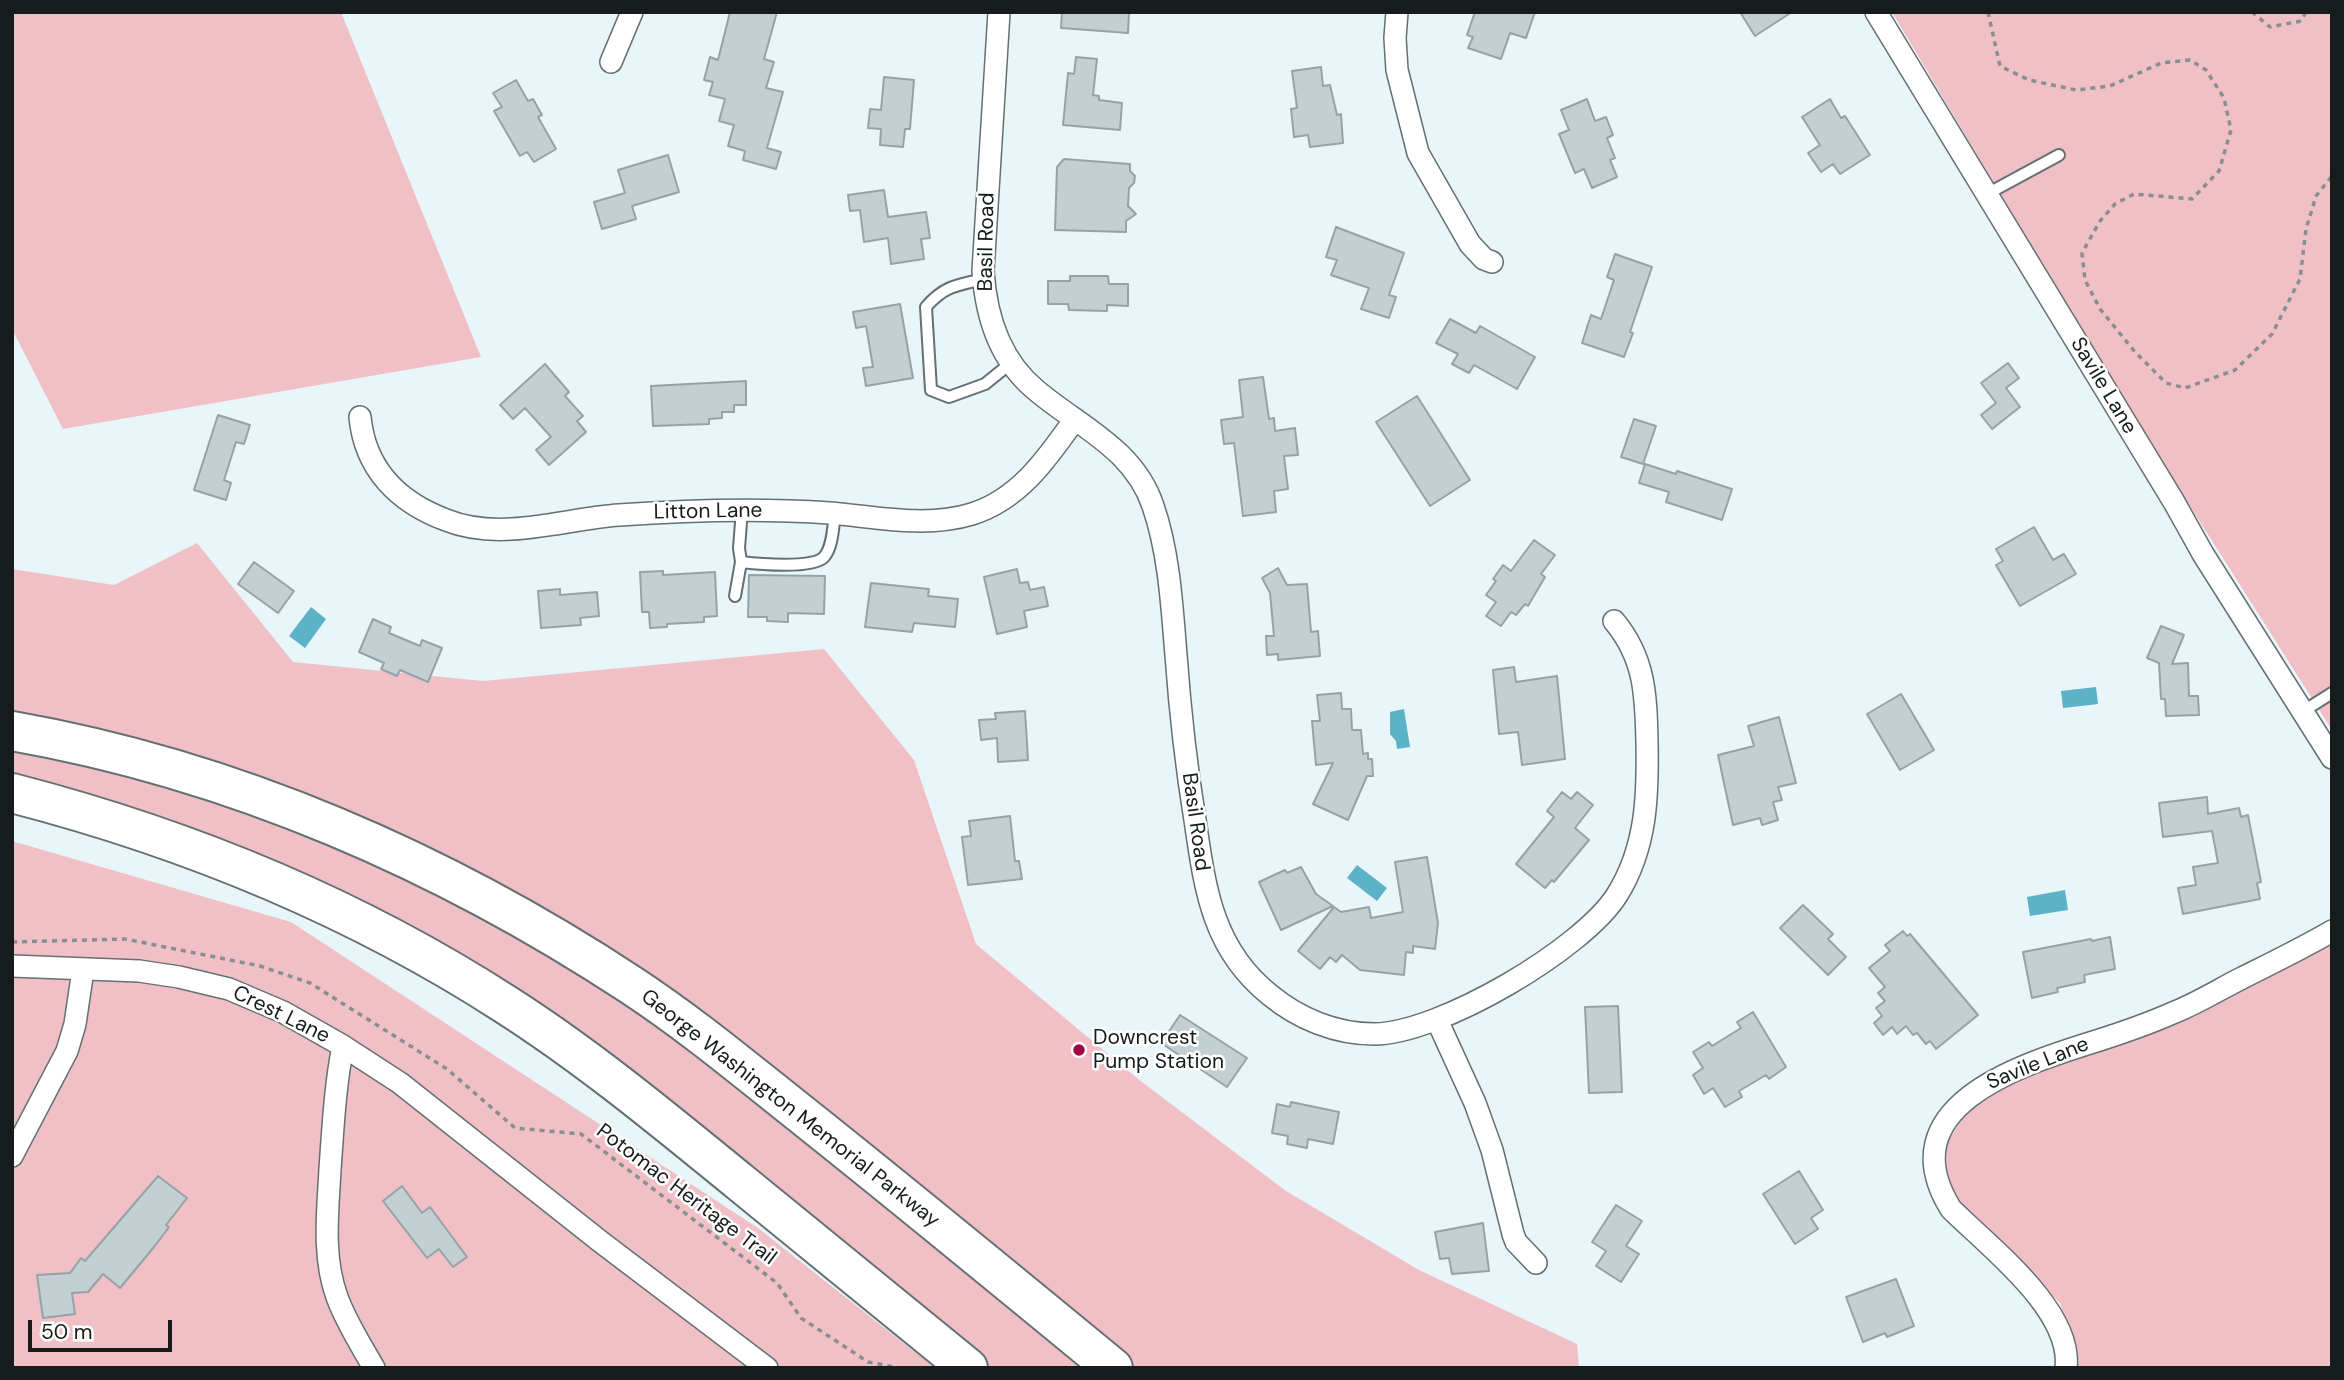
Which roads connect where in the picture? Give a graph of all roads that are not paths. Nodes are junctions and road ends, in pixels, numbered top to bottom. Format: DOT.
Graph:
graph roads {
  1 [pos="632,12"];
  2 [pos="999,12"];
  3 [pos="1397,12"];
  4 [pos="1876,12"];
  5 [pos="611,62"];
  6 [pos="2059,155"];
  7 [pos="1987,194"];
  8 [pos="1492,262"];
  9 [pos="984,279"];
  10 [pos="1012,363"];
  11 [pos="360,417"];
  12 [pos="1075,419"];
  13 [pos="742,510"];
  14 [pos="835,514"];
  15 [pos="741,562"];
  16 [pos="735,596"];
  17 [pos="1614,621"];
  18 [pos="2332,693"];
  19 [pos="2302,712"];
  20 [pos="12,731"];
  21 [pos="2332,758"];
  22 [pos="12,793"];
  23 [pos="2332,931"];
  24 [pos="12,966"];
  25 [pos="83,970"];
  26 [pos="1437,1020"];
  27 [pos="343,1046"];
  28 [pos="12,1156"];
  29 [pos="1536,1263"];
  30 [pos="374,1368"];
  31 [pos="766,1368"];
  32 [pos="968,1368"];
  33 [pos="1113,1368"];
  34 [pos="2066,1368"];
  1 -- 5 [label="street"];
  2 -- 9 [label="street, Basil Road"];
  3 -- 8 [label="street"];
  4 -- 7 [label="street, Savile Lane"];
  6 -- 7 [label="lane"];
  7 -- 19 [label="street, Savile Lane"];
  9 -- 10 [label="street, Basil Road"];
  9 -- 10 [label="lane"];
  10 -- 12 [label="street, Basil Road"];
  11 -- 13 [label="street, Litton Lane"];
  12 -- 14 [label="street, Litton Lane"];
  12 -- 26 [label="street, Basil Road"];
  13 -- 14 [label="street, Litton Lane"];
  13 -- 15 [label="lane"];
  14 -- 15 [label="lane"];
  15 -- 16 [label="lane"];
  17 -- 26 [label="street, Basil Road"];
  18 -- 19 [label="lane"];
  19 -- 21 [label="street, Savile Lane"];
  20 -- 33 [label="highway, George Washington Memorial Parkway"];
  22 -- 32 [label="highway"];
  23 -- 34 [label="street, Savile Lane"];
  24 -- 25 [label="street, Crest Lane"];
  25 -- 27 [label="street, Crest Lane"];
  25 -- 28 [label="street"];
  26 -- 29 [label="street"];
  27 -- 30 [label="street, Crest Lane"];
  27 -- 31 [label="street"];
}
